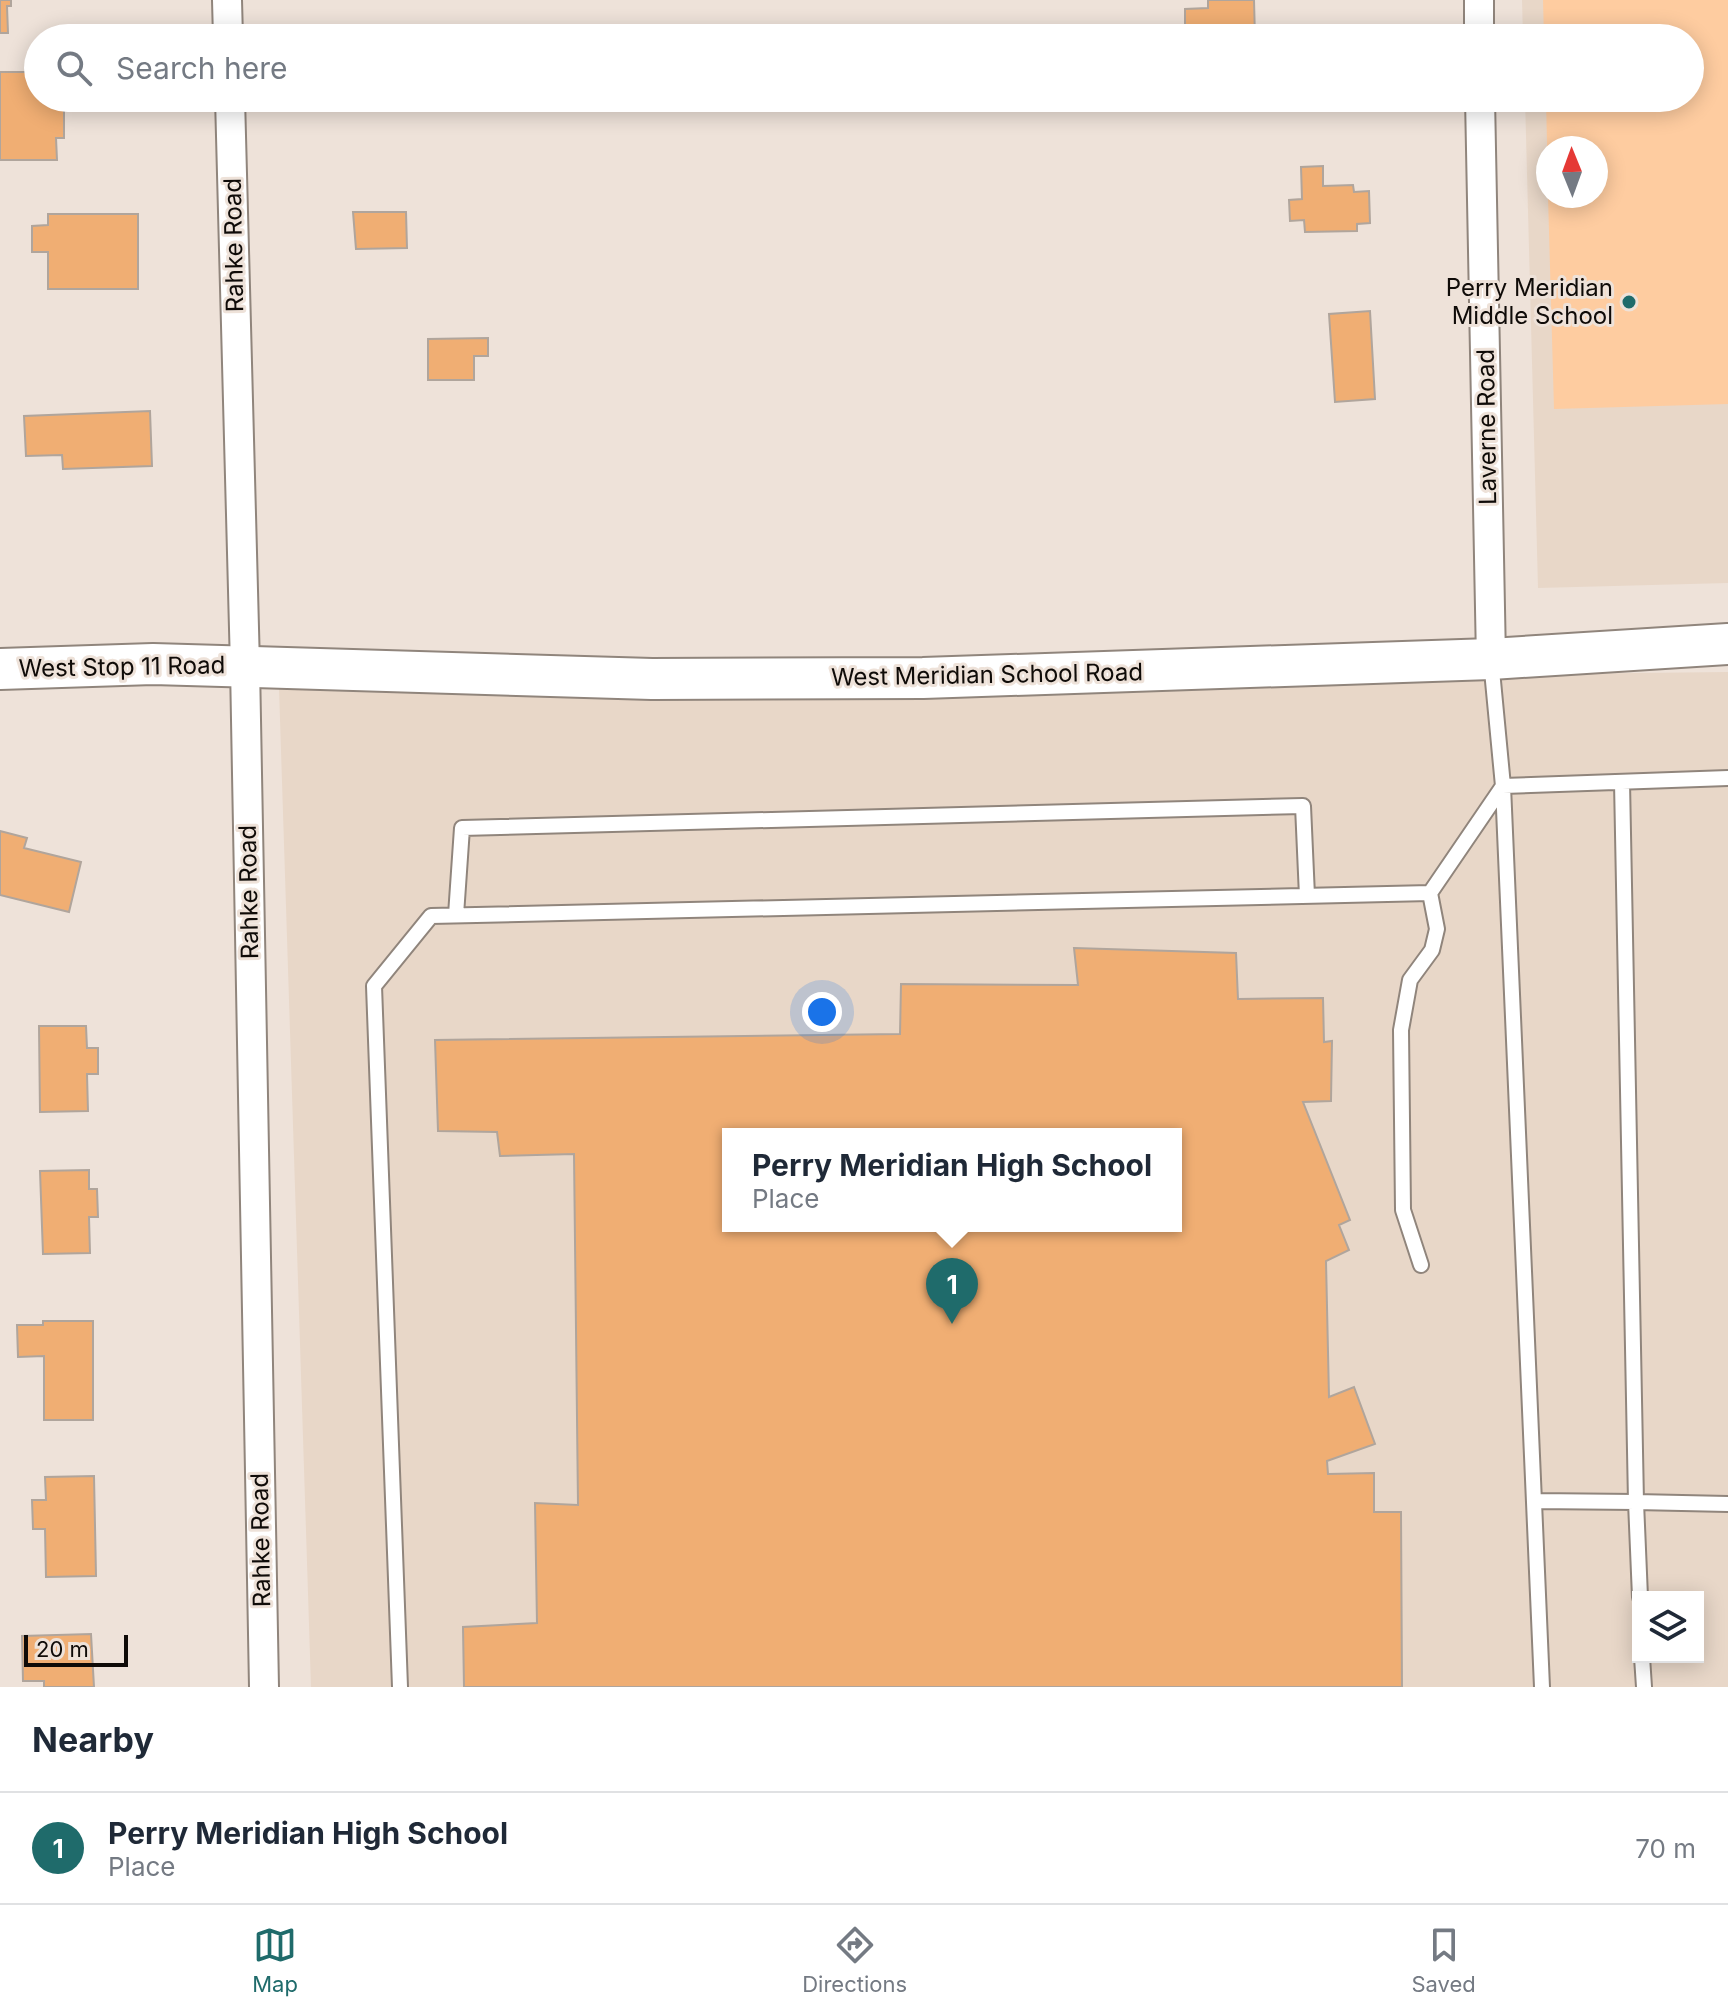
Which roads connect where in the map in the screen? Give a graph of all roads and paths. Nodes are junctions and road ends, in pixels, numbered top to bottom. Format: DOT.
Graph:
graph roads {
  1 [pos="227,0"];
  2 [pos="1479,0"];
  3 [pos="228,24"];
  4 [pos="1479,24"];
  5 [pos="230,112"];
  6 [pos="1480,112"];
  7 [pos="1728,644"];
  8 [pos="1491,659"];
  9 [pos="245,666"];
  10 [pos="0,669"];
  11 [pos="1728,778"];
  12 [pos="1622,782"];
  13 [pos="1503,786"];
  14 [pos="1430,893"];
  15 [pos="1307,896"];
  16 [pos="456,915"];
  17 [pos="1421,1265"];
  18 [pos="1534,1501"];
  19 [pos="1636,1502"];
  20 [pos="1728,1504"];
  21 [pos="1640,1591"];
  22 [pos="1642,1663"];
  23 [pos="264,1687"];
  24 [pos="400,1687"];
  25 [pos="1542,1687"];
  26 [pos="1644,1687"];
  1 -- 3 [label="street"];
  2 -- 4 [label="street"];
  5 -- 9 [label="street, Rahke Road"];
  6 -- 8 [label="street, Laverne Road"];
  7 -- 8 [label="main road, West Meridian School Road"];
  8 -- 9 [label="main road, West Meridian School Road"];
  8 -- 13 [label="lane"];
  9 -- 10 [label="main road, West Stop 11 Road"];
  9 -- 23 [label="street, Rahke Road"];
  11 -- 12 [label="lane"];
  12 -- 13 [label="lane"];
  12 -- 19 [label="lane"];
  13 -- 14 [label="lane"];
  13 -- 18 [label="lane"];
  14 -- 15 [label="lane"];
  14 -- 17 [label="lane"];
  15 -- 16 [label="lane"];
  15 -- 16 [label="lane"];
  16 -- 24 [label="lane"];
  18 -- 19 [label="lane"];
  18 -- 25 [label="lane"];
  19 -- 20 [label="lane"];
  19 -- 21 [label="lane"];
  22 -- 26 [label="lane"];
}
